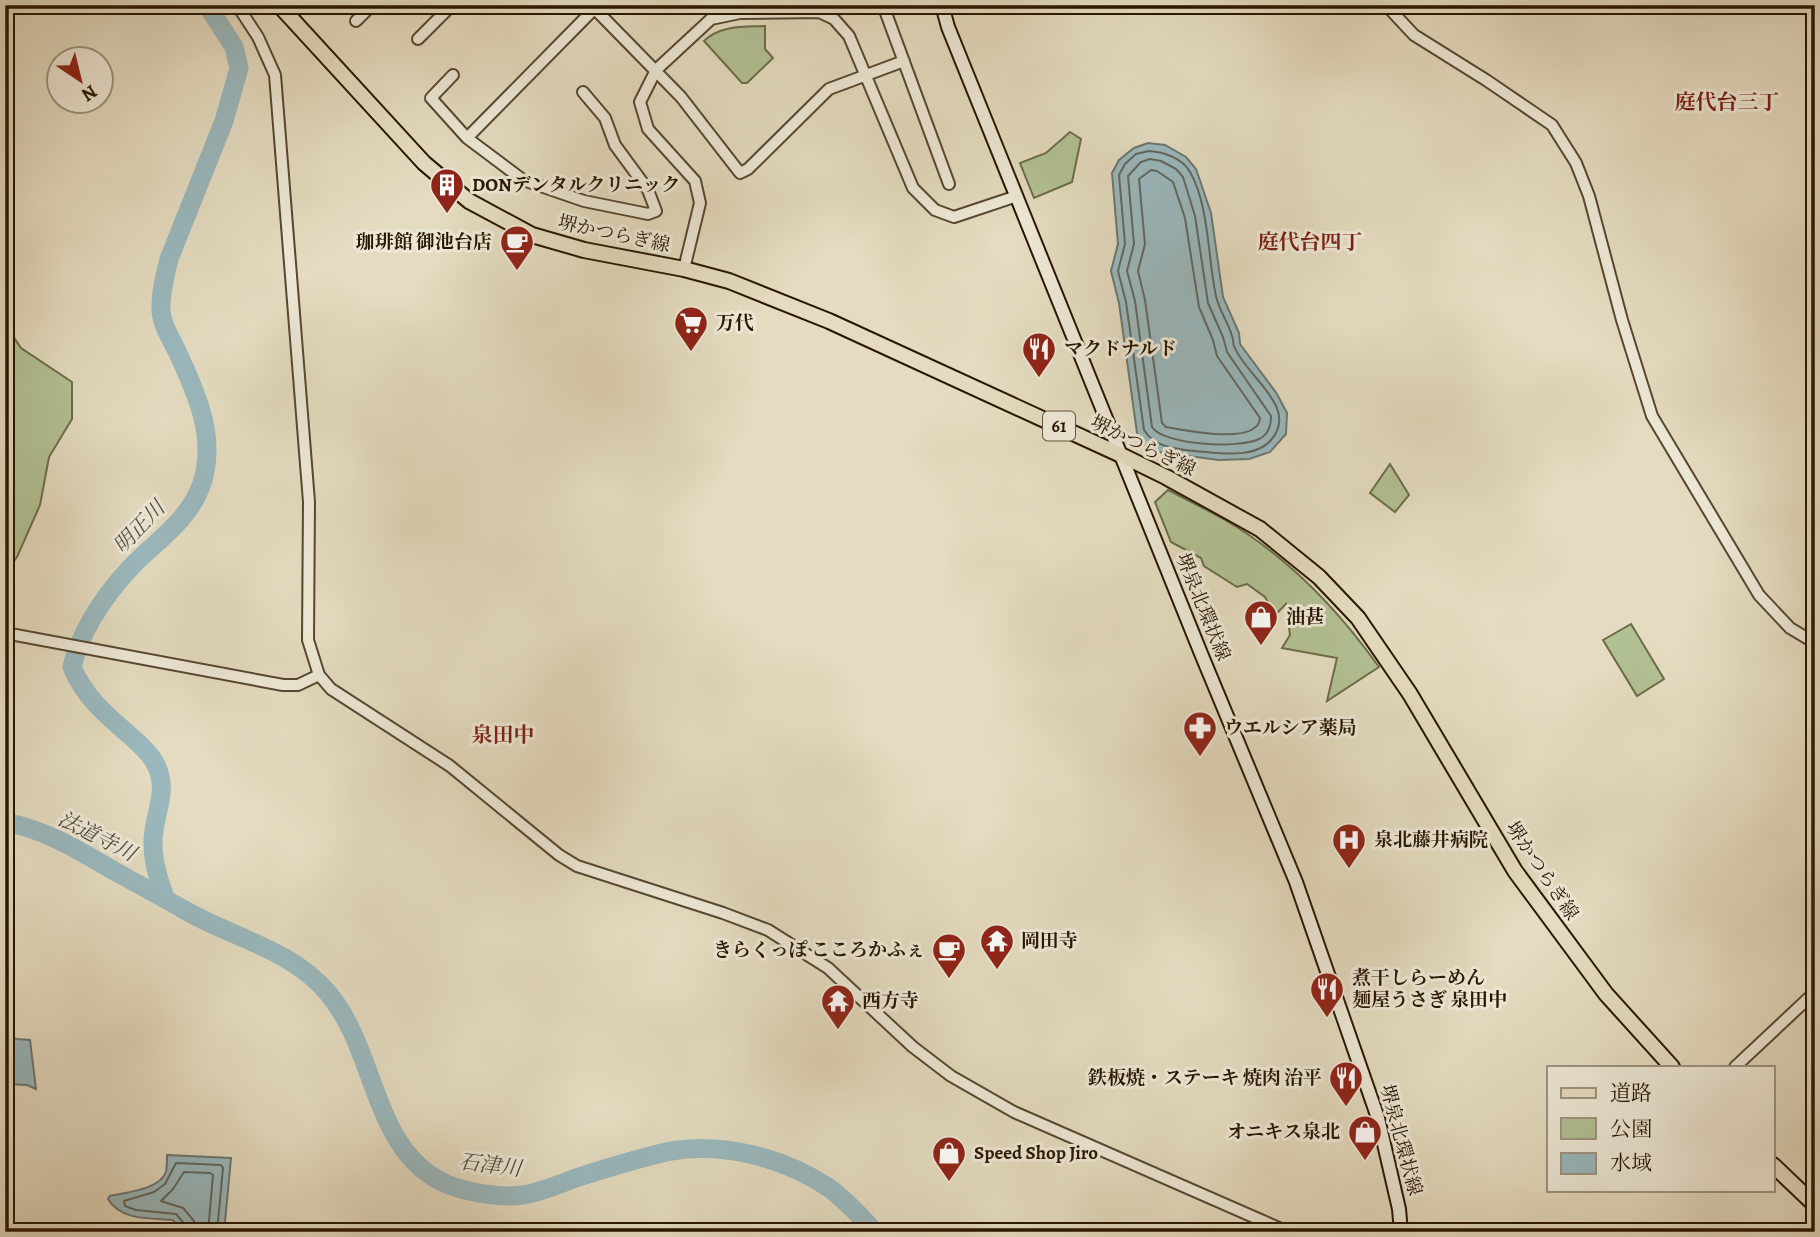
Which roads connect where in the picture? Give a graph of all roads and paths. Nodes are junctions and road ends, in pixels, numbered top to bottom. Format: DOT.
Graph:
graph roads {
  1 [pos="237,5"];
  2 [pos="279,5"];
  3 [pos="372,5"];
  4 [pos="452,5"];
  5 [pos="883,5"];
  6 [pos="942,5"];
  7 [pos="1386,5"];
  8 [pos="595,7"];
  9 [pos="356,21"];
  10 [pos="418,39"];
  11 [pos="904,61"];
  12 [pos="656,70"];
  13 [pos="453,75"];
  14 [pos="866,76"];
  15 [pos="583,92"];
  16 [pos="467,138"];
  17 [pos="949,184"];
  18 [pos="1017,196"];
  19 [pos="684,269"];
  20 [pos="1121,455"];
  21 [pos="10,634"];
  22 [pos="1815,643"];
  23 [pos="319,675"];
  24 [pos="1815,992"];
  25 [pos="1671,1066"];
  26 [pos="1736,1066"];
  27 [pos="1774,1166"];
  28 [pos="1815,1205"];
  29 [pos="1288,1232"];
  30 [pos="1401,1232"];
  1 -- 23 [label="street"];
  2 -- 19 [label="main road, 堺かつらぎ線 / 61"];
  3 -- 9 [label="street"];
  4 -- 10 [label="street"];
  5 -- 11 [label="street"];
  6 -- 18 [label="main road, 堺泉北環状線"];
  7 -- 22 [label="street"];
  8 -- 12 [label="street"];
  8 -- 16 [label="street"];
  11 -- 14 [label="street"];
  11 -- 17 [label="street"];
  12 -- 14 [label="street"];
  12 -- 14 [label="street"];
  12 -- 19 [label="street"];
  13 -- 16 [label="street"];
  14 -- 18 [label="street"];
  15 -- 16 [label="street"];
  18 -- 20 [label="main road, 堺泉北環状線"];
  19 -- 20 [label="main road, 堺かつらぎ線 / 61"];
  20 -- 25 [label="main road, 堺かつらぎ線 / 61"];
  20 -- 30 [label="main road, 堺泉北環状線"];
  21 -- 23 [label="street"];
  23 -- 29 [label="street"];
  24 -- 26 [label="street"];
  27 -- 28 [label="main road"];
}
